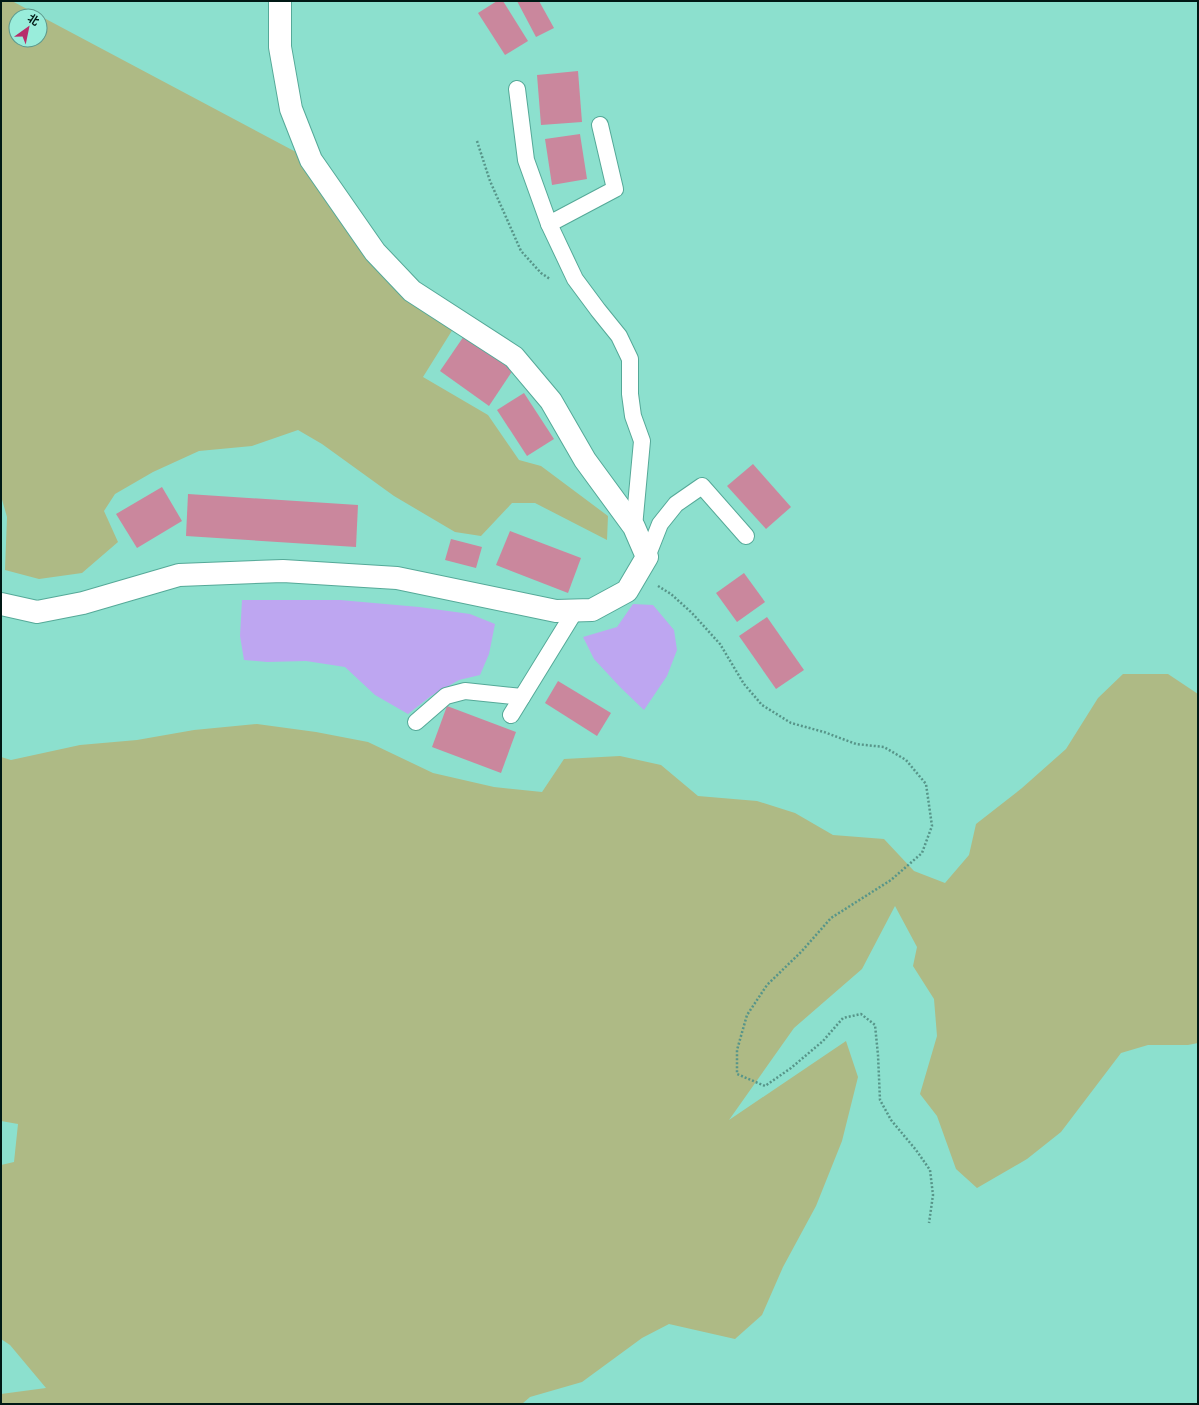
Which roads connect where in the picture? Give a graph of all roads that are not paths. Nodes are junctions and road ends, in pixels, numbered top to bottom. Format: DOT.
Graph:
graph roads {
  1 [pos="280,1"];
  2 [pos="517,88"];
  3 [pos="600,125"];
  4 [pos="549,224"];
  5 [pos="634,527"];
  6 [pos="746,536"];
  7 [pos="642,565"];
  8 [pos="1,604"];
  9 [pos="575,610"];
  10 [pos="522,697"];
  11 [pos="511,715"];
  12 [pos="416,722"];
  1 -- 5 [label="street"];
  2 -- 4 [label="lane"];
  3 -- 4 [label="lane"];
  4 -- 5 [label="lane"];
  5 -- 7 [label="street"];
  6 -- 7 [label="lane"];
  7 -- 9 [label="street"];
  8 -- 9 [label="street"];
  9 -- 10 [label="lane"];
  10 -- 11 [label="lane"];
  10 -- 12 [label="lane"];
}
